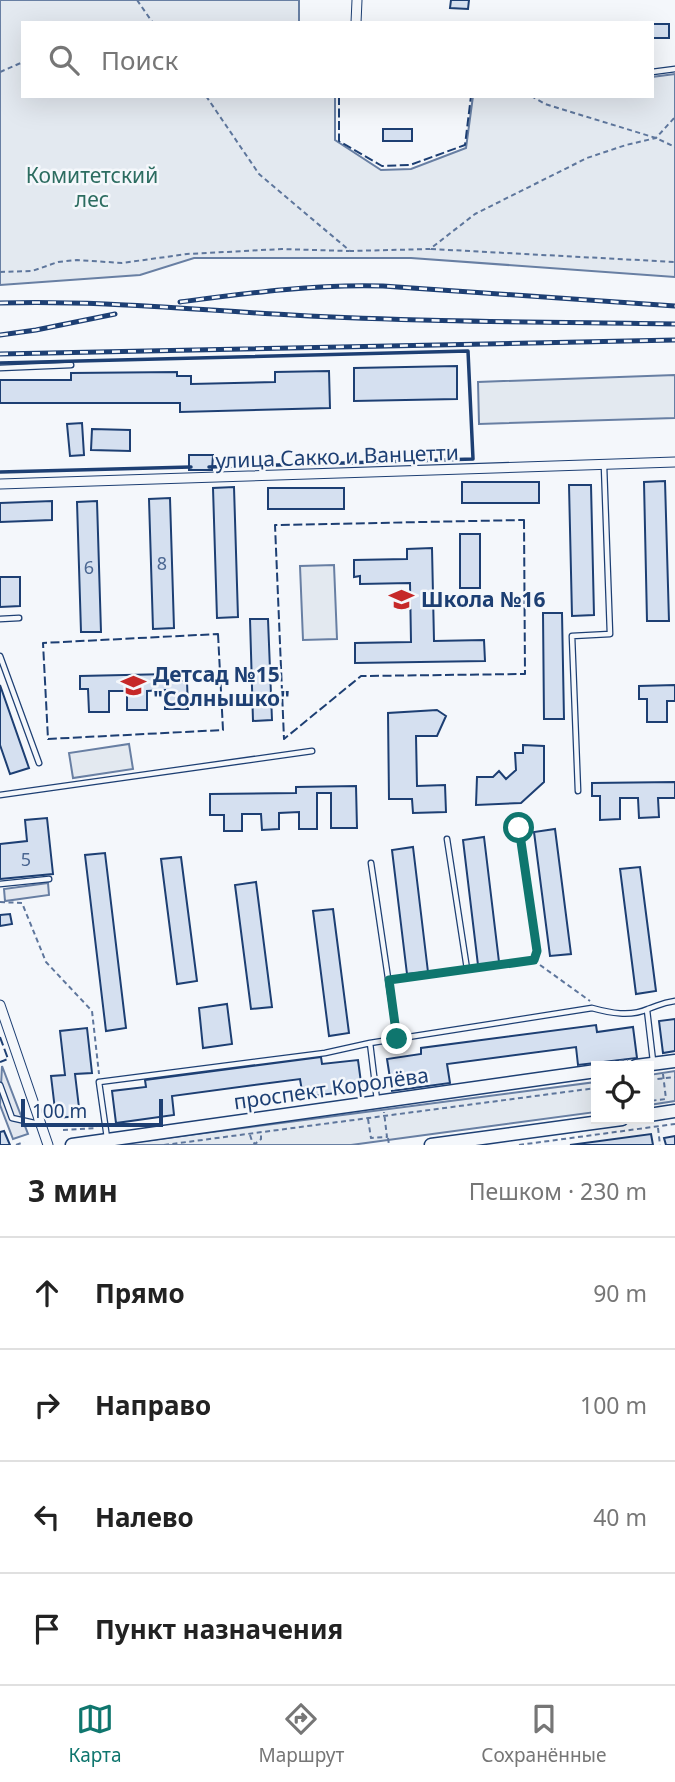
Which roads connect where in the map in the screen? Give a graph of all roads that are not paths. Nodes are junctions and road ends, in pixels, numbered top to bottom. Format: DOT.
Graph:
graph roads {
  1 [pos="357,0"];
  2 [pos="356,21"];
  3 [pos="675,69"];
  4 [pos="654,72"];
  5 [pos="71,365"];
  6 [pos="0,368"];
  7 [pos="675,462"];
  8 [pos="604,465"];
  9 [pos="0,484"];
  10 [pos="19,618"];
  11 [pos="0,619"];
  12 [pos="0,656"];
  13 [pos="312,751"];
  14 [pos="39,763"];
  15 [pos="578,791"];
  16 [pos="0,794"];
  17 [pos="519,828"];
  18 [pos="447,839"];
  19 [pos="371,863"];
  20 [pos="49,879"];
  21 [pos="0,884"];
  22 [pos="467,969"];
  23 [pos="389,980"];
  24 [pos="675,1001"];
  25 [pos="0,1005"];
  26 [pos="647,1010"];
  27 [pos="397,1039"];
  28 [pos="370,1043"];
  29 [pos="675,1061"];
  30 [pos="654,1063"];
  31 [pos="657,1063"];
  32 [pos="591,1073"];
  33 [pos="0,1085"];
  34 [pos="380,1100"];
  35 [pos="675,1111"];
  36 [pos="654,1114"];
  37 [pos="591,1123"];
  38 [pos="40,1124"];
  39 [pos="107,1139"];
  40 [pos="48,1145"];
  41 [pos="72,1145"];
  42 [pos="431,1145"];
  1 -- 2 [label="street"];
  3 -- 4 [label="lane"];
  5 -- 6 [label="lane"];
  7 -- 8 [label="street, улица Сакко и Ванцетти"];
  8 -- 9 [label="street, улица Сакко и Ванцетти"];
  8 -- 15 [label="lane"];
  10 -- 11 [label="lane"];
  12 -- 14 [label="lane"];
  13 -- 16 [label="lane"];
  17 -- 22 [label="lane"];
  18 -- 22 [label="lane"];
  19 -- 23 [label="lane"];
  20 -- 21 [label="lane"];
  22 -- 23 [label="lane"];
  23 -- 27 [label="lane"];
  24 -- 26 [label="lane"];
  25 -- 38 [label="street"];
  26 -- 27 [label="lane"];
  26 -- 31 [label="lane"];
  27 -- 28 [label="lane"];
  28 -- 34 [label="lane"];
  28 -- 39 [label="lane"];
  29 -- 31 [label="main road"];
  30 -- 31 [label="main road"];
  32 -- 34 [label="main road, проспект Королёва"];
  33 -- 38 [label="lane"];
  34 -- 39 [label="main road, проспект Королёва"];
  35 -- 36 [label="main road"];
  37 -- 42 [label="main road"];
  38 -- 40 [label="street"];
  39 -- 41 [label="main road, проспект Королёва"];
}
